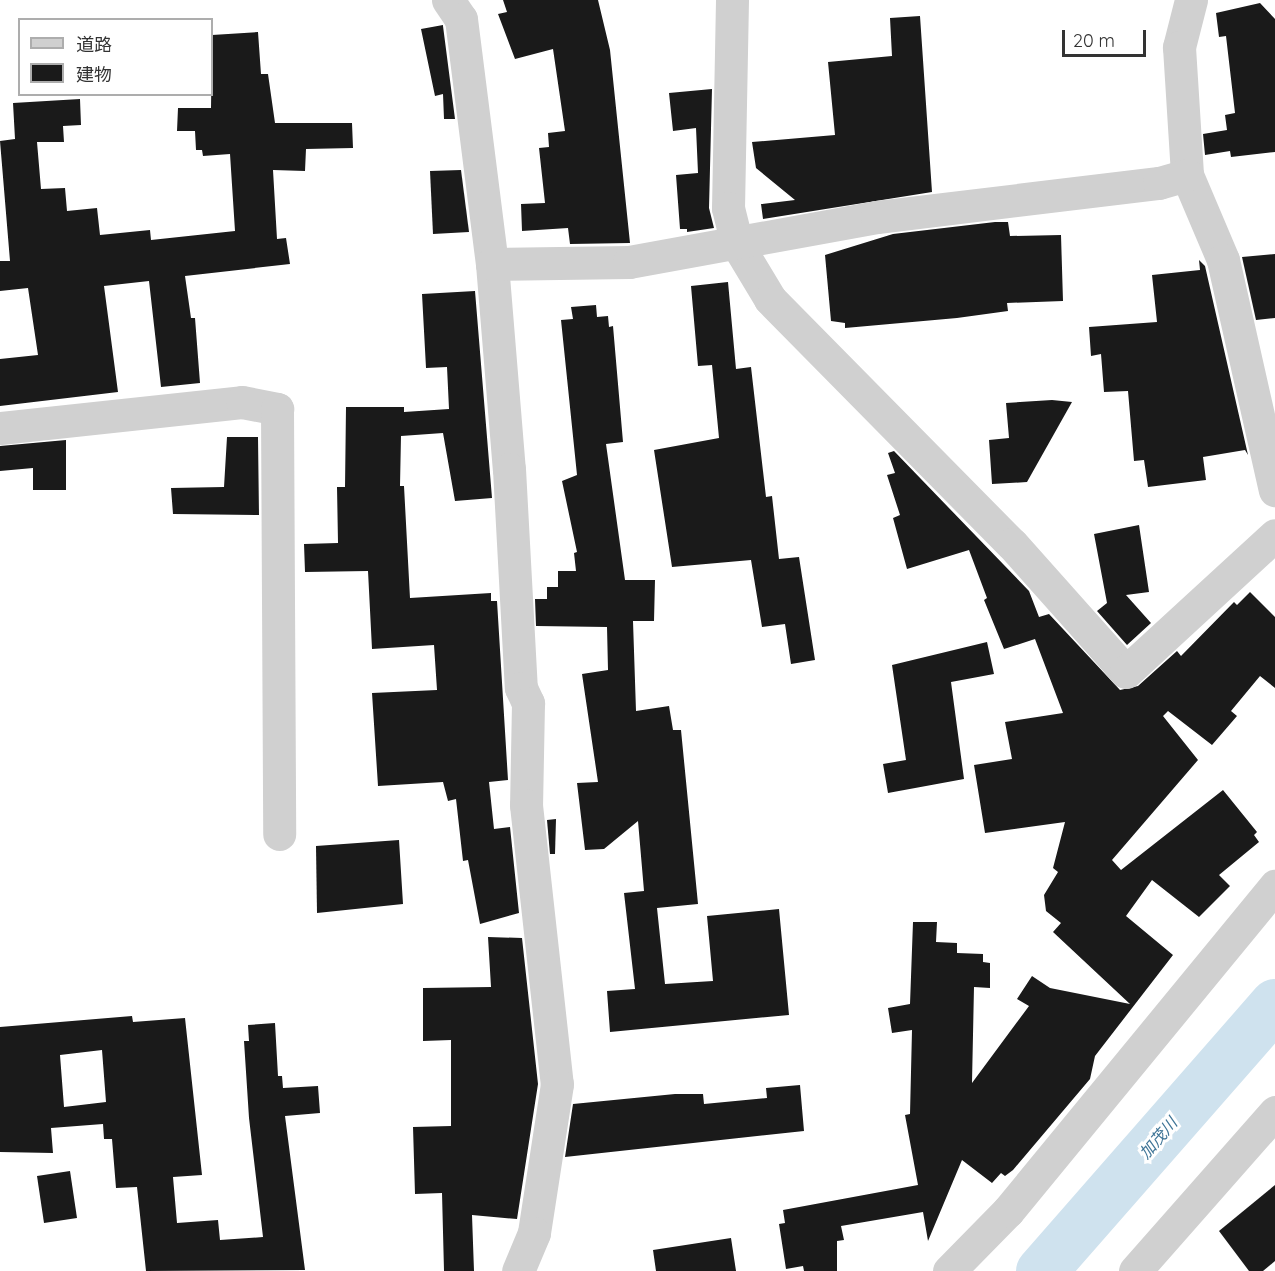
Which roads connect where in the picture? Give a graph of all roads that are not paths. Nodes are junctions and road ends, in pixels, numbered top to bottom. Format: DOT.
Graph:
graph roads {
  1 [pos="448,0"];
  2 [pos="732,0"];
  3 [pos="1191,0"];
  4 [pos="1187,175"];
  5 [pos="737,244"];
  6 [pos="492,264"];
  7 [pos="0,428"];
  8 [pos="1275,490"];
  9 [pos="1275,535"];
  10 [pos="279,834"];
  11 [pos="1275,886"];
  12 [pos="1275,1112"];
  13 [pos="518,1271"];
  14 [pos="949,1271"];
  15 [pos="1135,1271"];
  1 -- 6 [label="street"];
  2 -- 5 [label="street"];
  3 -- 4 [label="street"];
  4 -- 5 [label="street"];
  4 -- 8 [label="street"];
  5 -- 6 [label="street"];
  5 -- 9 [label="street"];
  6 -- 13 [label="street"];
  7 -- 10 [label="street"];
  11 -- 14 [label="street"];
  12 -- 15 [label="street"];
}
